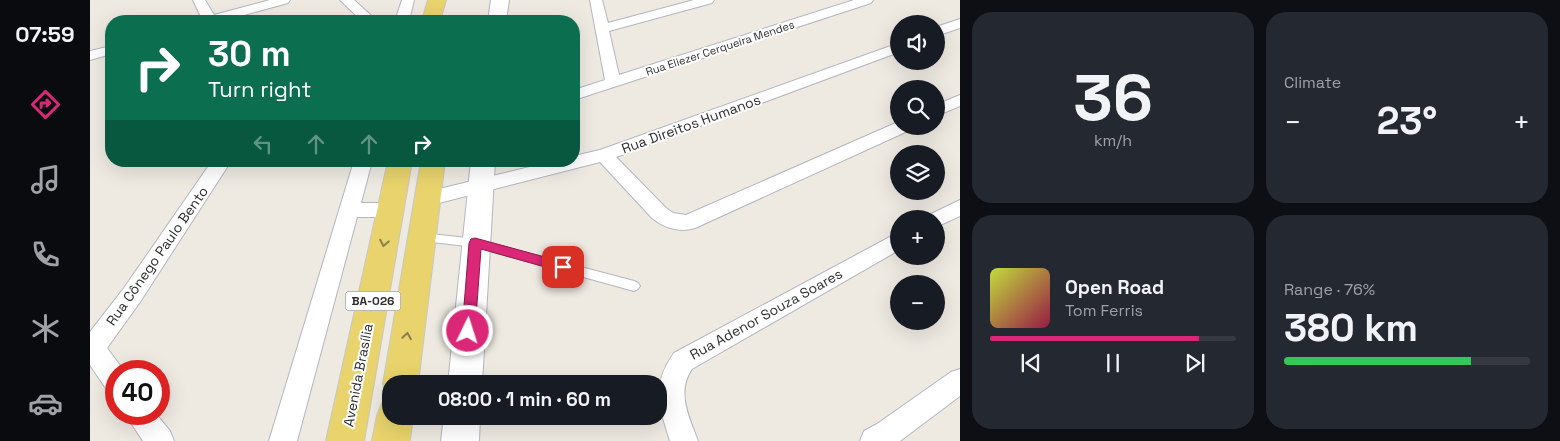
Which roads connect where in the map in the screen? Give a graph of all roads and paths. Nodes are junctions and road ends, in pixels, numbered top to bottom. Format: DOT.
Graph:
graph roads {
  1 [pos="199,0"];
  2 [pos="284,0"];
  3 [pos="346,0"];
  4 [pos="408,0"];
  5 [pos="437,0"];
  6 [pos="449,0"];
  7 [pos="500,0"];
  8 [pos="596,0"];
  9 [pos="708,0"];
  10 [pos="867,0"];
  11 [pos="206,15"];
  12 [pos="230,15"];
  13 [pos="363,15"];
  14 [pos="404,15"];
  15 [pos="433,15"];
  16 [pos="449,15"];
  17 [pos="498,15"];
  18 [pos="960,23"];
  19 [pos="602,29"];
  20 [pos="945,29"];
  21 [pos="890,50"];
  22 [pos="105,52"];
  23 [pos="90,56"];
  24 [pos="613,83"];
  25 [pos="580,93"];
  26 [pos="960,100"];
  27 [pos="945,107"];
  28 [pos="890,132"];
  29 [pos="604,156"];
  30 [pos="580,160"];
  31 [pos="218,167"];
  32 [pos="361,167"];
  33 [pos="399,167"];
  34 [pos="431,167"];
  35 [pos="533,167"];
  36 [pos="481,175"];
  37 [pos="427,199"];
  38 [pos="960,207"];
  39 [pos="350,210"];
  40 [pos="391,210"];
  41 [pos="945,215"];
  42 [pos="422,237"];
  43 [pos="475,243"];
  44 [pos="890,245"];
  45 [pos="634,286"];
  46 [pos="91,348"];
  47 [pos="105,367"];
  48 [pos="401,375"];
  49 [pos="466,375"];
  50 [pos="960,381"];
  51 [pos="148,425"];
  52 [pos="394,425"];
  53 [pos="461,425"];
  54 [pos="160,441"];
  55 [pos="283,441"];
  56 [pos="345,441"];
  57 [pos="391,441"];
  58 [pos="460,441"];
  59 [pos="684,441"];
  60 [pos="874,441"];
  1 -- 11 [label="street"];
  2 -- 12 [label="street"];
  3 -- 13 [label="street"];
  4 -- 14 [label="street"];
  5 -- 15 [label="main road"];
  6 -- 16 [label="main road"];
  7 -- 17 [label="street"];
  8 -- 19 [label="street"];
  9 -- 19 [label="street"];
  10 -- 24 [label="street, Rua Eliezer Cerqueira Mendes"];
  18 -- 20 [label="street"];
  19 -- 24 [label="street"];
  21 -- 29 [label="street, Rua Direitos Humanos"];
  22 -- 23 [label="street"];
  24 -- 25 [label="street, Rua Eliezer Cerqueira Mendes"];
  26 -- 27 [label="street"];
  28 -- 29 [label="street"];
  29 -- 30 [label="street, Rua Direitos Humanos"];
  31 -- 46 [label="street, Rua Cônego Paulo Bento"];
  32 -- 39 [label="street"];
  33 -- 40 [label="main road, Avenida Brasília / BA-026"];
  34 -- 37 [label="main road, BA-026"];
  35 -- 36 [label="street, Rua Direitos Humanos"];
  36 -- 37 [label="street, Rua Direitos Humanos"];
  36 -- 43 [label="street"];
  37 -- 42 [label="main road, BA-026"];
  38 -- 41 [label="street"];
  39 -- 40 [label="street"];
  39 -- 55 [label="street"];
  40 -- 56 [label="main road, Avenida Brasília / BA-026, one-way"];
  42 -- 43 [label="lane"];
  48 -- 42 [label="main road, BA-026, one-way"];
  43 -- 45 [label="lane"];
  43 -- 49 [label="street"];
  44 -- 59 [label="street, Rua Adenor Souza Soares"];
  46 -- 47 [label="street"];
  50 -- 60 [label="street"];
  51 -- 54 [label="street"];
  52 -- 57 [label="main road"];
  53 -- 58 [label="street"];
}
